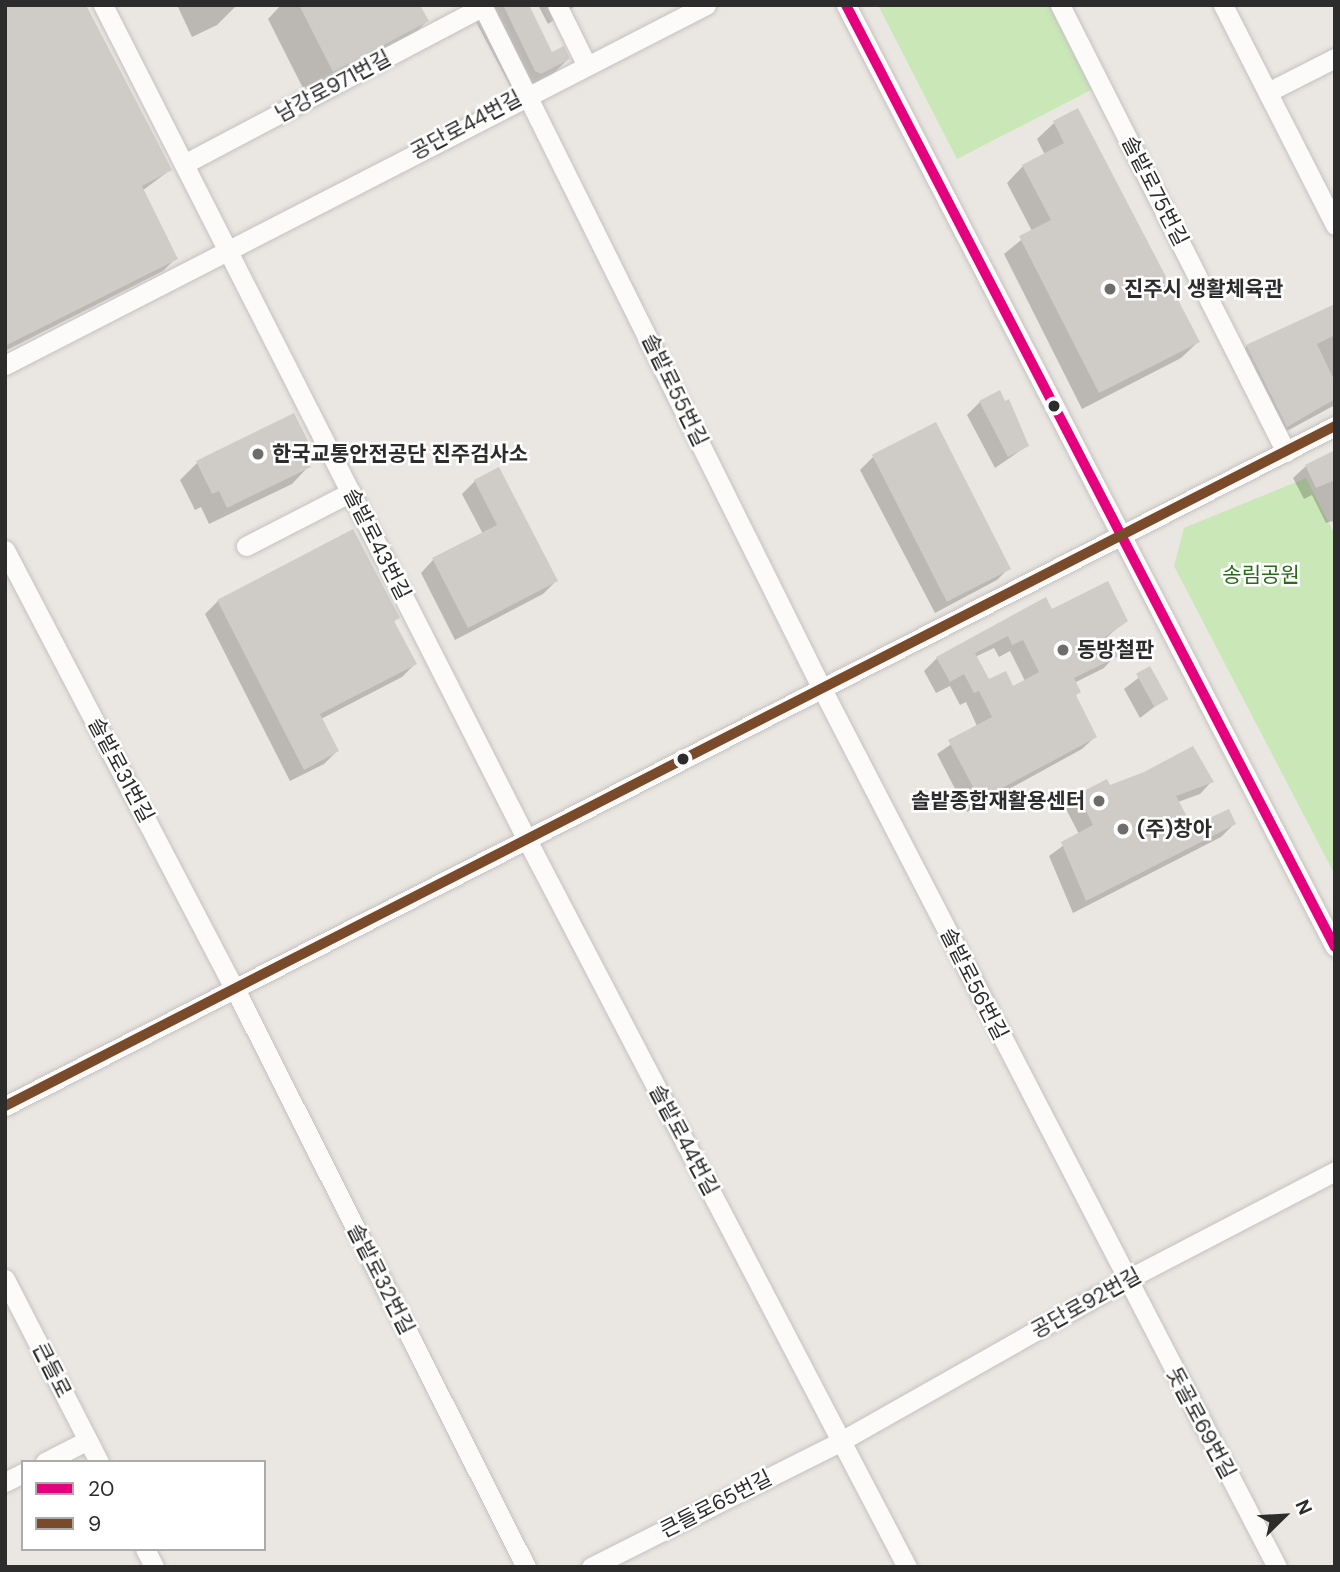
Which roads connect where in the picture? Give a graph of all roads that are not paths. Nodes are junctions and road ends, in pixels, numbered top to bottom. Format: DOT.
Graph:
graph roads {
  1 [pos="103,5"];
  2 [pos="557,5"];
  3 [pos="706,5"];
  4 [pos="846,5"];
  5 [pos="1060,5"];
  6 [pos="1223,5"];
  7 [pos="482,6"];
  8 [pos="1335,58"];
  9 [pos="586,64"];
  10 [pos="1268,92"];
  11 [pos="528,93"];
  12 [pos="184,164"];
  13 [pos="1335,225"];
  14 [pos="228,250"];
  15 [pos="5,365"];
  16 [pos="1335,426"];
  17 [pos="1286,452"];
  18 [pos="351,492"];
  19 [pos="1120,534"];
  20 [pos="246,546"];
  21 [pos="5,550"];
  22 [pos="821,687"];
  23 [pos="526,838"];
  24 [pos="1335,947"];
  25 [pos="236,991"];
  26 [pos="5,1106"];
  27 [pos="1335,1171"];
  28 [pos="5,1279"];
  29 [pos="1126,1280"];
  30 [pos="88,1440"];
  31 [pos="841,1441"];
  32 [pos="49,1460"];
  33 [pos="98,1460"];
  34 [pos="21,1474"];
  35 [pos="5,1482"];
  36 [pos="146,1551"];
  37 [pos="153,1567"];
  38 [pos="526,1567"];
  39 [pos="591,1567"];
  40 [pos="907,1567"];
  41 [pos="1277,1567"];
  1 -- 12 [label="street"];
  2 -- 9 [label="street"];
  3 -- 9 [label="street, 공단로44번길"];
  4 -- 19 [label="street"];
  5 -- 17 [label="street, 솔밭로75번길"];
  6 -- 10 [label="street"];
  7 -- 11 [label="street, 남강로971번길"];
  7 -- 12 [label="street, 남강로971번길"];
  8 -- 10 [label="street"];
  9 -- 11 [label="street, 공단로44번길"];
  10 -- 13 [label="street"];
  11 -- 14 [label="street, 공단로44번길"];
  11 -- 22 [label="street, 솔밭로55번길"];
  12 -- 14 [label="street"];
  14 -- 15 [label="street, 공단로44번길"];
  14 -- 18 [label="street, 솔밭로43번길"];
  16 -- 17 [label="street"];
  17 -- 19 [label="street"];
  18 -- 20 [label="street"];
  18 -- 23 [label="street, 솔밭로43번길"];
  19 -- 22 [label="street"];
  19 -- 24 [label="street"];
  21 -- 25 [label="street, 솔밭로31번길"];
  22 -- 23 [label="street"];
  22 -- 29 [label="street, 솔밭로56번길"];
  23 -- 25 [label="street"];
  23 -- 31 [label="street, 솔밭로44번길"];
  25 -- 26 [label="street"];
  25 -- 38 [label="street, 솔밭로32번길"];
  27 -- 29 [label="street, 공단로92번길"];
  28 -- 30 [label="street, 큰들로"];
  29 -- 31 [label="street, 공단로92번길"];
  29 -- 41 [label="street, 돗골로69번길"];
  30 -- 32 [label="street"];
  30 -- 33 [label="street, 큰들로"];
  31 -- 39 [label="street, 큰들로65번길"];
  31 -- 40 [label="street, 솔밭로44번길"];
  34 -- 35 [label="street"];
  36 -- 37 [label="street"];
}
